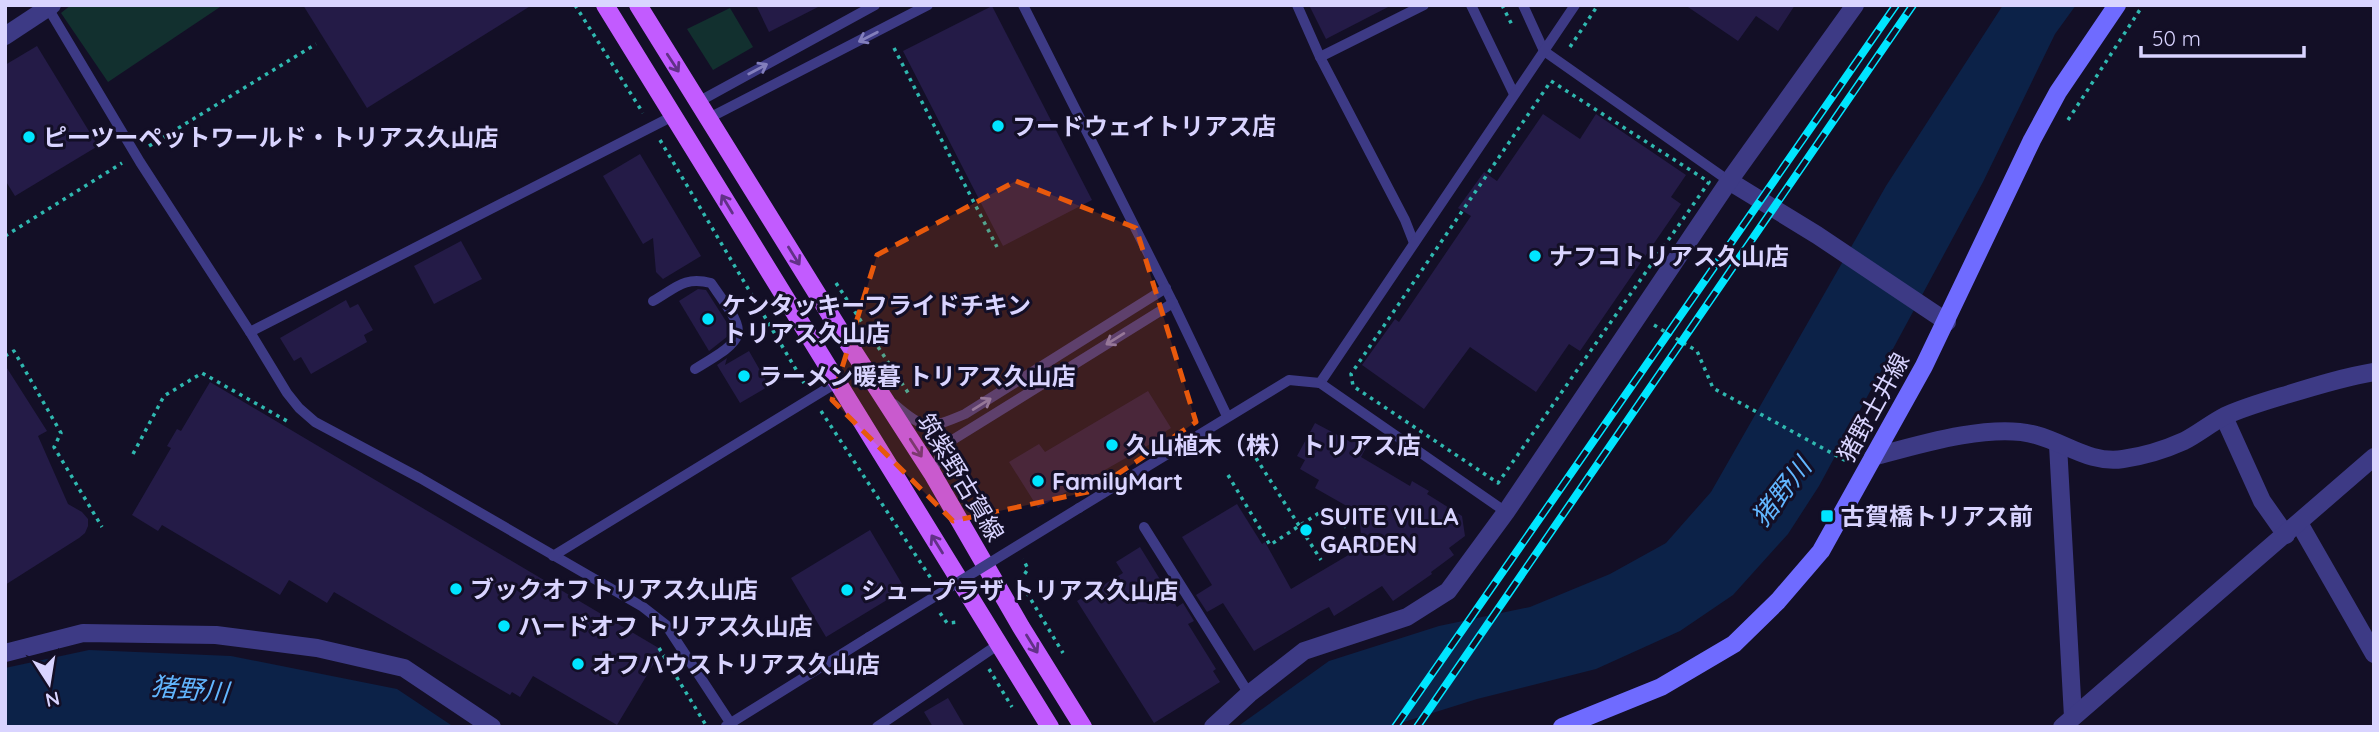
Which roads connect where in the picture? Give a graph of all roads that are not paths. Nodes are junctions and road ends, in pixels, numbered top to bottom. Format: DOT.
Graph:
graph roads {
  1 [pos="605,5"];
  2 [pos="638,5"];
  3 [pos="875,5"];
  4 [pos="928,5"];
  5 [pos="1297,5"];
  6 [pos="1424,5"];
  7 [pos="1471,5"];
  8 [pos="1523,5"];
  9 [pos="1575,5"];
  10 [pos="1855,5"];
  11 [pos="2117,5"];
  12 [pos="1026,6"];
  13 [pos="50,7"];
  14 [pos="5,36"];
  15 [pos="1544,51"];
  16 [pos="1320,57"];
  17 [pos="1514,94"];
  18 [pos="698,102"];
  19 [pos="673,116"];
  20 [pos="709,118"];
  21 [pos="1729,181"];
  22 [pos="1414,243"];
  23 [pos="1166,288"];
  24 [pos="653,301"];
  25 [pos="1173,303"];
  26 [pos="1947,321"];
  27 [pos="250,332"];
  28 [pos="695,369"];
  29 [pos="2374,372"];
  30 [pos="836,383"];
  31 [pos="1320,383"];
  32 [pos="881,394"];
  33 [pos="1227,416"];
  34 [pos="2224,416"];
  35 [pos="2059,445"];
  36 [pos="2374,457"];
  37 [pos="1869,464"];
  38 [pos="932,472"];
  39 [pos="1506,512"];
  40 [pos="1144,527"];
  41 [pos="2293,529"];
  42 [pos="553,556"];
  43 [pos="999,644"];
  44 [pos="5,653"];
  45 [pos="2374,654"];
  46 [pos="1249,694"];
  47 [pos="2067,722"];
  48 [pos="1572,724"];
  49 [pos="730,726"];
  50 [pos="492,727"];
  51 [pos="877,727"];
  52 [pos="1050,727"];
  53 [pos="1083,727"];
  54 [pos="1213,727"];
  1 -- 19 [label="main road"];
  2 -- 18 [label="main road, 筑紫野古賀線, one-way"];
  18 -- 3 [label="lane, one-way"];
  4 -- 20 [label="lane, one-way"];
  5 -- 16 [label="lane"];
  6 -- 16 [label="lane"];
  7 -- 17 [label="lane"];
  8 -- 15 [label="lane"];
  9 -- 15 [label="lane"];
  10 -- 21 [label="street"];
  11 -- 26 [label="main road, 猪野土井線"];
  12 -- 23 [label="lane"];
  13 -- 14 [label="street"];
  13 -- 27 [label="lane"];
  15 -- 17 [label="lane"];
  15 -- 21 [label="lane"];
  16 -- 22 [label="lane"];
  17 -- 22 [label="lane"];
  18 -- 20 [label="main road, 筑紫野古賀線"];
  19 -- 27 [label="lane"];
  30 -- 19 [label="main road, one-way"];
  20 -- 32 [label="main road, 筑紫野古賀線, one-way"];
  21 -- 26 [label="street"];
  21 -- 39 [label="street"];
  22 -- 31 [label="lane"];
  23 -- 25 [label="lane"];
  32 -- 23 [label="lane, one-way"];
  24 -- 28 [label="lane"];
  25 -- 33 [label="lane"];
  25 -- 38 [label="lane, one-way"];
  26 -- 37 [label="main road, 猪野土井線"];
  27 -- 42 [label="lane"];
  29 -- 34 [label="street"];
  30 -- 42 [label="lane"];
  43 -- 30 [label="main road, one-way"];
  31 -- 33 [label="lane"];
  31 -- 39 [label="lane"];
  32 -- 38 [label="main road, 筑紫野古賀線, one-way"];
  33 -- 49 [label="lane, bridge"];
  34 -- 35 [label="street"];
  34 -- 41 [label="street"];
  35 -- 37 [label="street"];
  35 -- 47 [label="street"];
  36 -- 41 [label="street"];
  37 -- 48 [label="main road, 猪野土井線"];
  38 -- 53 [label="main road, 筑紫野古賀線, one-way"];
  39 -- 46 [label="street"];
  40 -- 46 [label="lane"];
  41 -- 45 [label="street"];
  41 -- 47 [label="street"];
  42 -- 49 [label="lane"];
  43 -- 51 [label="lane"];
  43 -- 52 [label="main road"];
  44 -- 50 [label="street"];
  46 -- 54 [label="street"];
}
